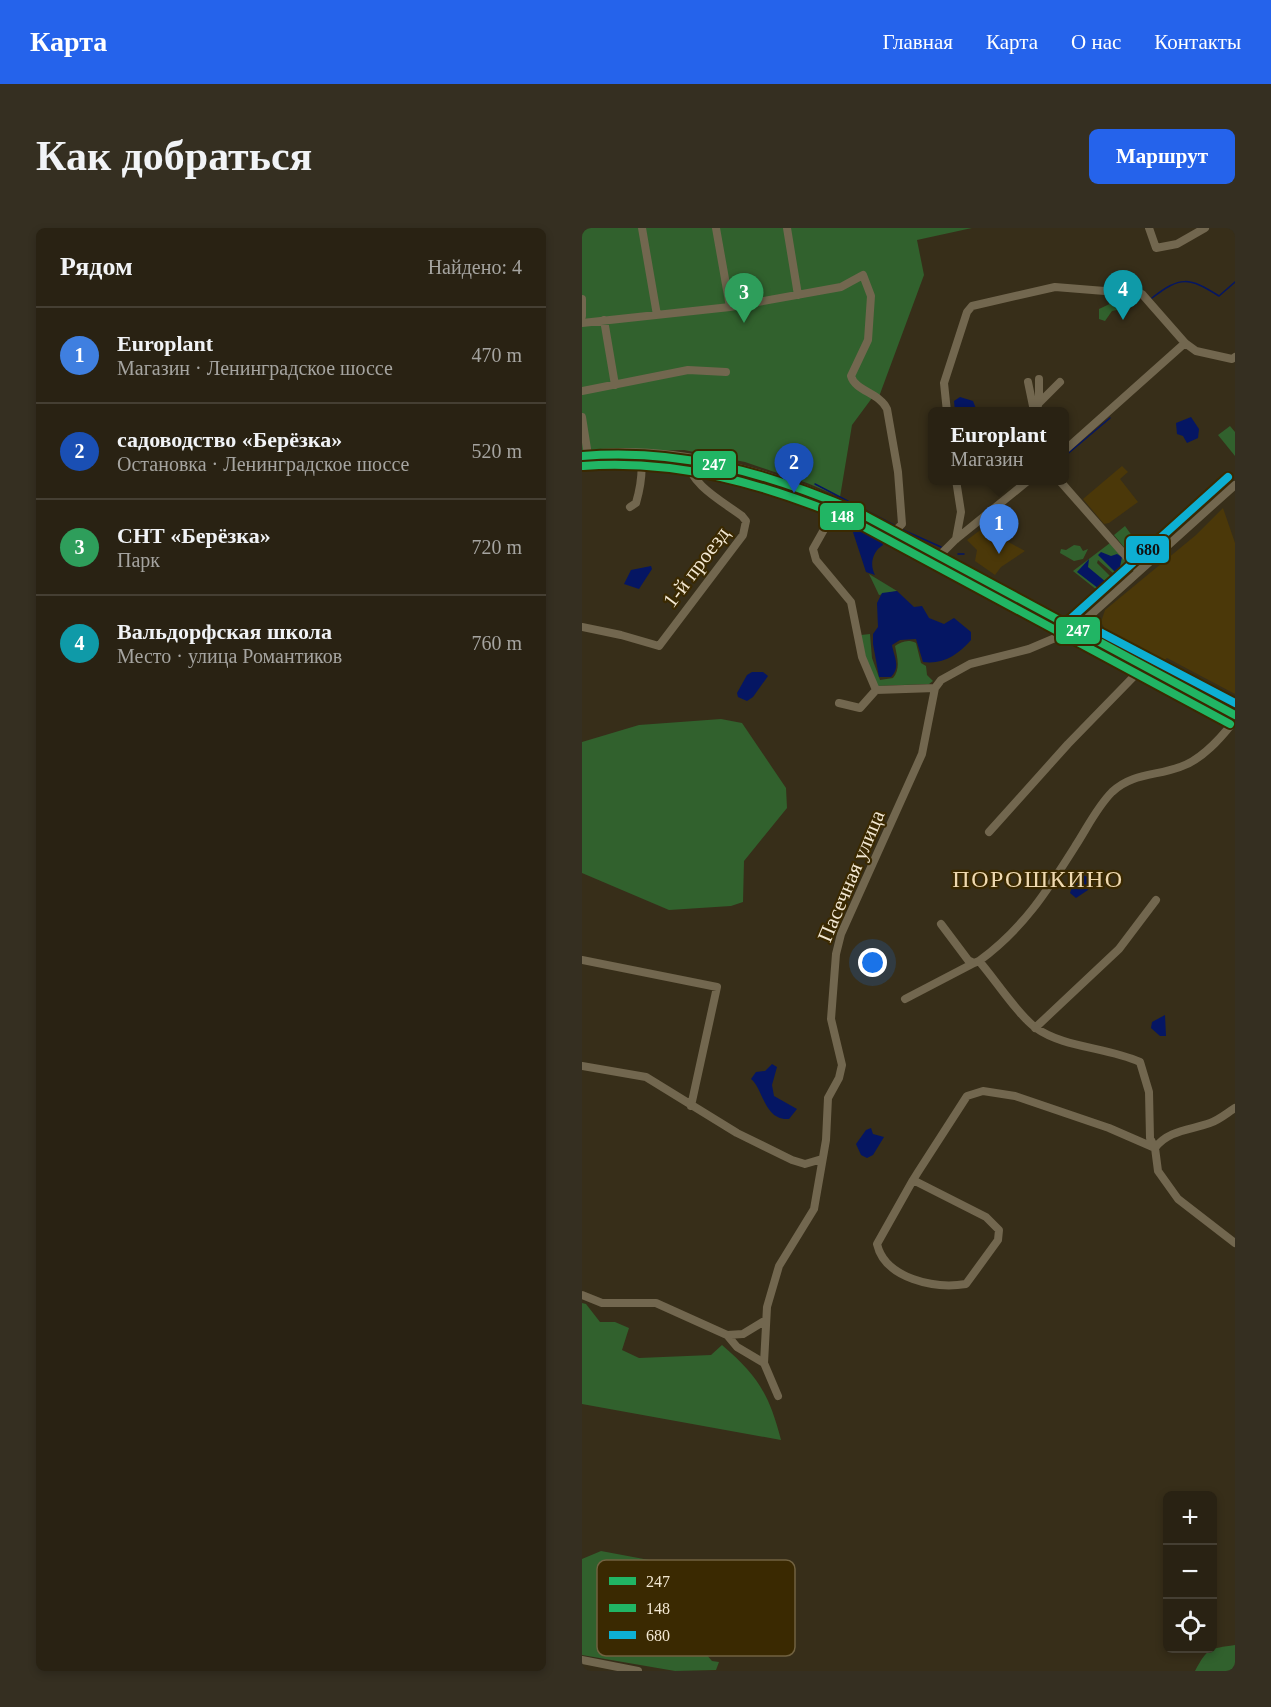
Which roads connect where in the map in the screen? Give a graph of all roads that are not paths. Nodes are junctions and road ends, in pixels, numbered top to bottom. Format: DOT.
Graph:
graph roads {
  1 [pos="642,228"];
  2 [pos="716,228"];
  3 [pos="787,228"];
  4 [pos="1149,228"];
  5 [pos="1205,228"];
  6 [pos="798,295"];
  7 [pos="582,299"];
  8 [pos="730,307"];
  9 [pos="657,315"];
  10 [pos="582,316"];
  11 [pos="604,320"];
  12 [pos="582,323"];
  13 [pos="1185,343"];
  14 [pos="1235,357"];
  15 [pos="726,372"];
  16 [pos="1039,379"];
  17 [pos="1028,382"];
  18 [pos="1060,382"];
  19 [pos="615,386"];
  20 [pos="582,391"];
  21 [pos="947,407"];
  22 [pos="1035,407"];
  23 [pos="1036,407"];
  24 [pos="1038,407"];
  25 [pos="582,417"];
  26 [pos="1069,446"];
  27 [pos="585,455"];
  28 [pos="641,455"];
  29 [pos="687,459"];
  30 [pos="957,485"];
  31 [pos="1023,485"];
  32 [pos="1063,485"];
  33 [pos="1235,485"];
  34 [pos="839,503"];
  35 [pos="630,507"];
  36 [pos="894,532"];
  37 [pos="955,540"];
  38 [pos="939,556"];
  39 [pos="1139,571"];
  40 [pos="582,627"];
  41 [pos="1074,630"];
  42 [pos="1143,667"];
  43 [pos="935,688"];
  44 [pos="876,690"];
  45 [pos="839,703"];
  46 [pos="1234,715"];
  47 [pos="989,832"];
  48 [pos="1156,900"];
  49 [pos="941,924"];
  50 [pos="582,960"];
  51 [pos="977,962"];
  52 [pos="905,999"];
  53 [pos="1035,1028"];
  54 [pos="582,1066"];
  55 [pos="691,1106"];
  56 [pos="1235,1107"];
  57 [pos="1155,1148"];
  58 [pos="822,1159"];
  59 [pos="913,1180"];
  60 [pos="1235,1243"];
  61 [pos="582,1295"];
  62 [pos="766,1320"];
  63 [pos="727,1335"];
  64 [pos="764,1363"];
  65 [pos="778,1396"];
  66 [pos="582,1660"];
  67 [pos="638,1671"];
  1 -- 9 [label="street"];
  2 -- 8 [label="street"];
  3 -- 6 [label="street"];
  4 -- 5 [label="street"];
  6 -- 8 [label="street"];
  6 -- 36 [label="street"];
  7 -- 10 [label="street"];
  8 -- 9 [label="street"];
  9 -- 11 [label="street"];
  11 -- 12 [label="street"];
  11 -- 19 [label="street"];
  13 -- 14 [label="street"];
  13 -- 21 [label="street"];
  13 -- 26 [label="street"];
  15 -- 19 [label="street"];
  16 -- 23 [label="street"];
  17 -- 22 [label="street"];
  18 -- 24 [label="street"];
  19 -- 20 [label="street"];
  25 -- 27 [label="street"];
  27 -- 28 [label="main road"];
  28 -- 29 [label="main road"];
  28 -- 35 [label="street"];
  29 -- 34 [label="main road"];
  29 -- 40 [label="street, 1-й проезд"];
  30 -- 37 [label="street"];
  31 -- 37 [label="street"];
  32 -- 39 [label="street"];
  33 -- 39 [label="street"];
  34 -- 36 [label="main road"];
  34 -- 44 [label="street"];
  36 -- 38 [label="main road"];
  37 -- 38 [label="street"];
  38 -- 41 [label="main road"];
  39 -- 41 [label="street"];
  41 -- 42 [label="main road"];
  41 -- 43 [label="street"];
  42 -- 46 [label="main road"];
  42 -- 47 [label="street"];
  43 -- 44 [label="street"];
  43 -- 58 [label="street, Пасечная улица"];
  44 -- 45 [label="street"];
  46 -- 51 [label="street"];
  48 -- 53 [label="street"];
  49 -- 51 [label="street"];
  50 -- 55 [label="street"];
  51 -- 52 [label="street"];
  51 -- 53 [label="street"];
  53 -- 57 [label="street"];
  54 -- 55 [label="street"];
  55 -- 58 [label="street"];
  56 -- 57 [label="street"];
  57 -- 59 [label="street"];
  57 -- 60 [label="street"];
  58 -- 62 [label="street, Пасечная улица"];
  59 -- 59 [label="street"];
  61 -- 63 [label="street"];
  62 -- 63 [label="street"];
  62 -- 64 [label="street, Пасечная улица"];
  63 -- 64 [label="street"];
  64 -- 65 [label="street, Пасечная улица"];
  66 -- 67 [label="street"];
}
